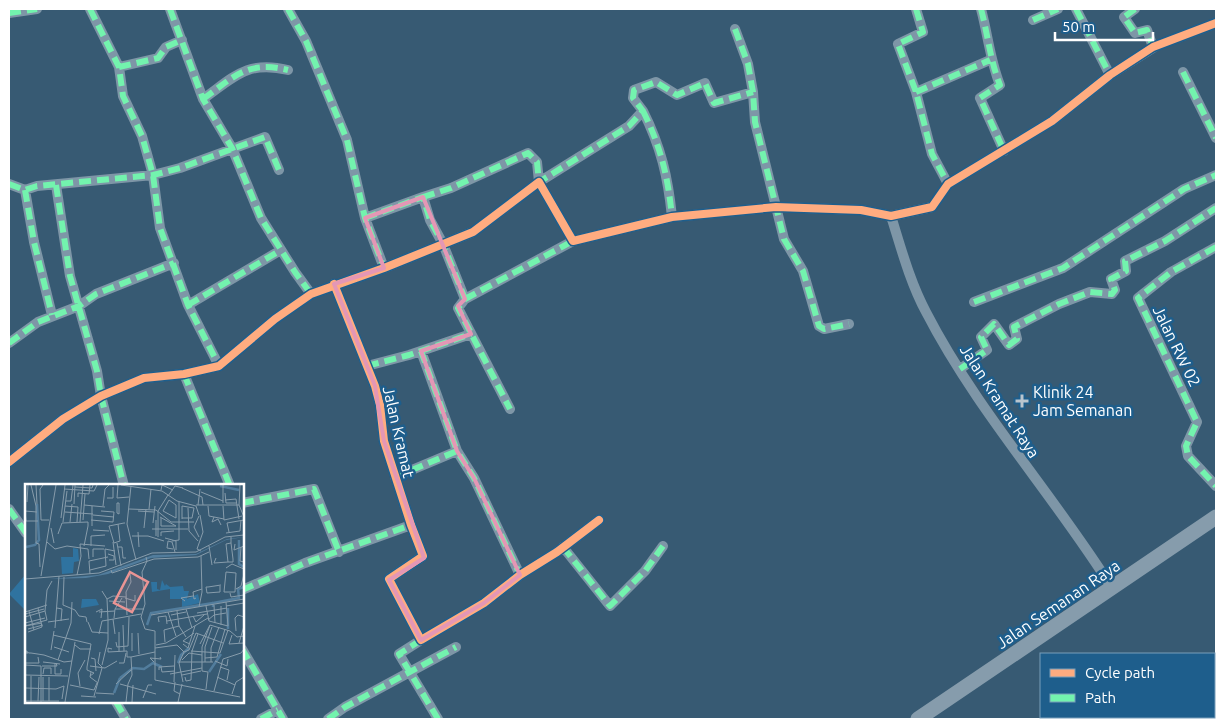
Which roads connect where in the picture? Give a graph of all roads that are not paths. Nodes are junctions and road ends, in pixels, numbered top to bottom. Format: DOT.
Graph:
graph roads {
  1 [pos="38,9"];
  2 [pos="90,9"];
  3 [pos="170,9"];
  4 [pos="288,9"];
  5 [pos="916,9"];
  6 [pos="981,9"];
  7 [pos="1058,9"];
  8 [pos="1076,9"];
  9 [pos="1135,9"];
  10 [pos="9,13"];
  11 [pos="1033,20"];
  12 [pos="1216,24"];
  13 [pos="735,29"];
  14 [pos="1177,38"];
  15 [pos="182,40"];
  16 [pos="990,60"];
  17 [pos="119,67"];
  18 [pos="288,70"];
  19 [pos="1182,72"];
  20 [pos="1110,75"];
  21 [pos="754,92"];
  22 [pos="916,92"];
  23 [pos="203,99"];
  24 [pos="643,111"];
  25 [pos="1216,138"];
  26 [pos="232,148"];
  27 [pos="1004,152"];
  28 [pos="279,170"];
  29 [pos="153,175"];
  30 [pos="1216,175"];
  31 [pos="539,182"];
  32 [pos="9,184"];
  33 [pos="948,184"];
  34 [pos="56,185"];
  35 [pos="25,190"];
  36 [pos="423,197"];
  37 [pos="776,207"];
  38 [pos="1216,208"];
  39 [pos="891,216"];
  40 [pos="672,217"];
  41 [pos="364,218"];
  42 [pos="573,241"];
  43 [pos="443,244"];
  44 [pos="1216,247"];
  45 [pos="281,250"];
  46 [pos="174,263"];
  47 [pos="384,268"];
  48 [pos="334,284"];
  49 [pos="312,294"];
  50 [pos="464,299"];
  51 [pos="974,302"];
  52 [pos="188,305"];
  53 [pos="79,306"];
  54 [pos="52,315"];
  55 [pos="849,324"];
  56 [pos="471,334"];
  57 [pos="9,343"];
  58 [pos="421,351"];
  59 [pos="219,366"];
  60 [pos="367,366"];
  61 [pos="960,369"];
  62 [pos="184,374"];
  63 [pos="101,396"];
  64 [pos="510,409"];
  65 [pos="456,450"];
  66 [pos="9,462"];
  67 [pos="395,478"];
  68 [pos="123,484"];
  69 [pos="229,484"];
  70 [pos="1216,486"];
  71 [pos="244,503"];
  72 [pos="9,509"];
  73 [pos="1216,517"];
  74 [pos="599,520"];
  75 [pos="411,525"];
  76 [pos="25,532"];
  77 [pos="663,546"];
  78 [pos="563,547"];
  79 [pos="339,552"];
  80 [pos="520,575"];
  81 [pos="1112,588"];
  82 [pos="244,589"];
  83 [pos="421,640"];
  84 [pos="456,646"];
  85 [pos="244,652"];
  86 [pos="409,673"];
  87 [pos="117,703"];
  88 [pos="280,715"];
  89 [pos="126,719"];
  90 [pos="261,719"];
  91 [pos="328,719"];
  92 [pos="438,719"];
  93 [pos="918,719"];
  1 -- 10 [label="street"];
  2 -- 17 [label="street"];
  3 -- 15 [label="street"];
  4 -- 41 [label="street"];
  5 -- 22 [label="street"];
  6 -- 16 [label="street"];
  7 -- 11 [label="street"];
  8 -- 20 [label="street"];
  9 -- 20 [label="street"];
  12 -- 14 [label="street"];
  13 -- 21 [label="street"];
  15 -- 17 [label="street"];
  15 -- 23 [label="street"];
  16 -- 22 [label="street"];
  16 -- 27 [label="street"];
  17 -- 29 [label="street"];
  18 -- 23 [label="street"];
  19 -- 25 [label="street"];
  20 -- 27 [label="street"];
  21 -- 24 [label="street"];
  21 -- 37 [label="street"];
  22 -- 33 [label="street"];
  23 -- 26 [label="street"];
  24 -- 31 [label="street"];
  24 -- 40 [label="street"];
  26 -- 28 [label="street"];
  26 -- 29 [label="street"];
  26 -- 45 [label="street"];
  27 -- 33 [label="street"];
  29 -- 34 [label="street"];
  29 -- 46 [label="street"];
  30 -- 51 [label="street"];
  31 -- 36 [label="street"];
  31 -- 42 [label="street"];
  31 -- 43 [label="street"];
  32 -- 35 [label="street"];
  33 -- 39 [label="street"];
  34 -- 35 [label="street"];
  34 -- 53 [label="street"];
  35 -- 54 [label="street"];
  36 -- 41 [label="street"];
  36 -- 43 [label="street"];
  37 -- 39 [label="street"];
  37 -- 40 [label="street"];
  37 -- 55 [label="street"];
  38 -- 61 [label="street"];
  39 -- 61 [label="street, Jalan Kramat Raya"];
  40 -- 42 [label="street"];
  41 -- 47 [label="street"];
  42 -- 50 [label="street"];
  43 -- 47 [label="street"];
  43 -- 50 [label="street"];
  44 -- 70 [label="street, Jalan RW 02"];
  45 -- 49 [label="street"];
  45 -- 52 [label="street"];
  46 -- 52 [label="street"];
  46 -- 53 [label="street"];
  47 -- 48 [label="street"];
  48 -- 49 [label="street"];
  48 -- 60 [label="street, Jalan Kramat"];
  49 -- 59 [label="street"];
  50 -- 56 [label="street"];
  52 -- 59 [label="street"];
  53 -- 54 [label="street"];
  53 -- 63 [label="street"];
  54 -- 57 [label="street"];
  56 -- 58 [label="street"];
  56 -- 64 [label="street"];
  58 -- 60 [label="street"];
  58 -- 65 [label="street"];
  59 -- 62 [label="street"];
  60 -- 67 [label="street, Jalan Kramat"];
  61 -- 81 [label="street, Jalan Kramat Raya"];
  62 -- 63 [label="street"];
  62 -- 69 [label="street"];
  63 -- 66 [label="street"];
  63 -- 68 [label="street"];
  65 -- 67 [label="street"];
  65 -- 80 [label="street"];
  67 -- 75 [label="street, Jalan Kramat"];
  71 -- 79 [label="street"];
  72 -- 76 [label="street"];
  73 -- 81 [label="street, Jalan Semanan Raya"];
  74 -- 78 [label="street"];
  75 -- 79 [label="street"];
  75 -- 83 [label="street, Jalan Kramat"];
  77 -- 78 [label="street"];
  78 -- 80 [label="street"];
  79 -- 82 [label="street"];
  80 -- 83 [label="street"];
  81 -- 93 [label="street, Jalan Semanan Raya"];
  83 -- 86 [label="street"];
  84 -- 86 [label="street"];
  85 -- 88 [label="street"];
  86 -- 91 [label="street"];
  86 -- 92 [label="street"];
  87 -- 89 [label="street"];
  88 -- 90 [label="street"];
}
